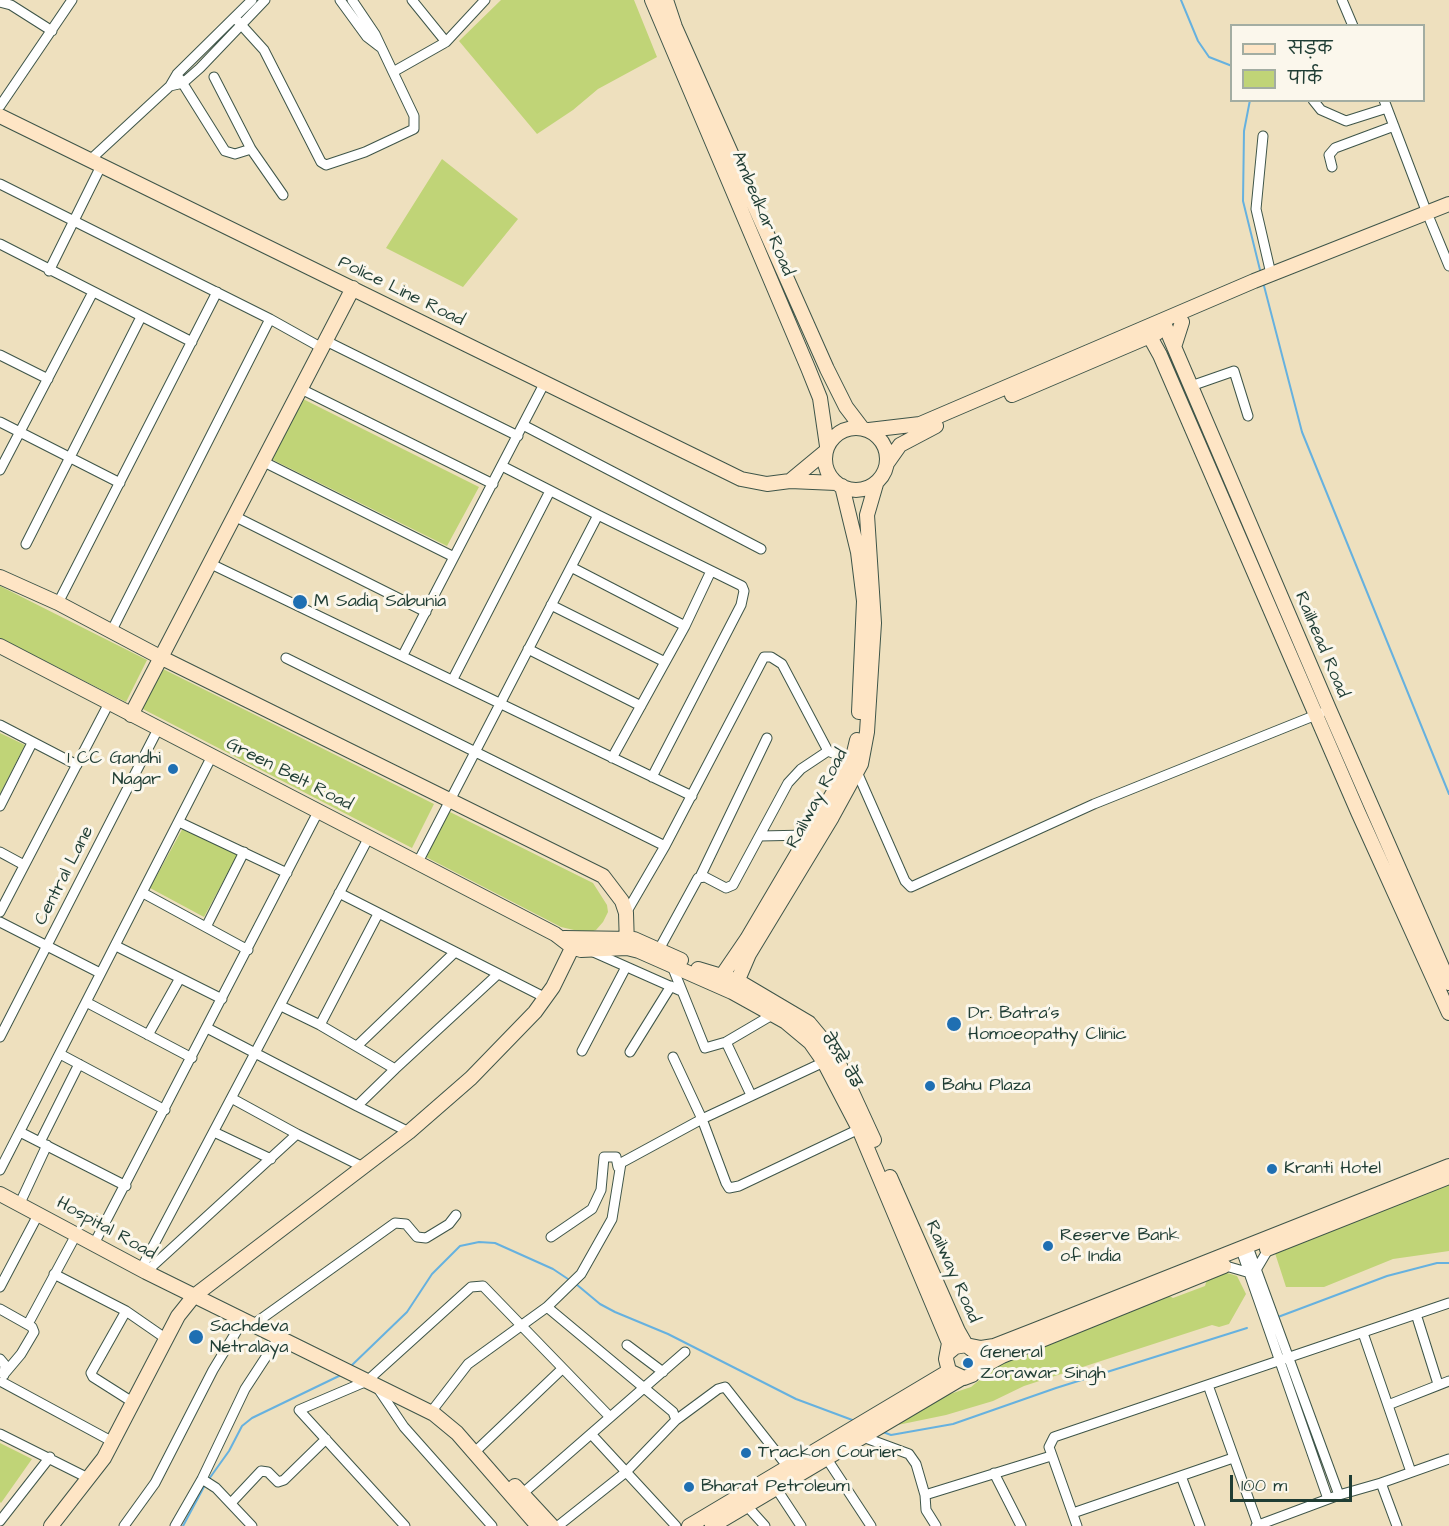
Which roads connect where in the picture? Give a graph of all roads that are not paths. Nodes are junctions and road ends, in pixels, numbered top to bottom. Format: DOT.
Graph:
graph roads {
  1 [pos="72,0"];
  2 [pos="252,0"];
  3 [pos="266,0"];
  4 [pos="340,0"];
  5 [pos="352,0"];
  6 [pos="412,0"];
  7 [pos="484,0"];
  8 [pos="652,0"];
  9 [pos="666,0"];
  10 [pos="1342,0"];
  11 [pos="0,2"];
  12 [pos="238,21"];
  13 [pos="1352,24"];
  14 [pos="52,31"];
  15 [pos="446,42"];
  16 [pos="380,47"];
  17 [pos="393,72"];
  18 [pos="180,78"];
  19 [pos="214,78"];
  20 [pos="4,91"];
  21 [pos="1315,102"];
  22 [pos="1386,104"];
  23 [pos="0,106"];
  24 [pos="0,116"];
  25 [pos="1394,126"];
  26 [pos="1263,135"];
  27 [pos="251,148"];
  28 [pos="96,163"];
  29 [pos="1332,167"];
  30 [pos="0,184"];
  31 [pos="283,195"];
  32 [pos="1449,204"];
  33 [pos="1449,212"];
  34 [pos="1429,216"];
  35 [pos="74,221"];
  36 [pos="0,244"];
  37 [pos="1449,266"];
  38 [pos="49,271"];
  39 [pos="1269,278"];
  40 [pos="1254,287"];
  41 [pos="353,288"];
  42 [pos="93,292"];
  43 [pos="217,292"];
  44 [pos="141,317"];
  45 [pos="270,319"];
  46 [pos="1182,322"];
  47 [pos="1165,325"];
  48 [pos="1148,332"];
  49 [pos="192,342"];
  50 [pos="324,344"];
  51 [pos="1126,347"];
  52 [pos="1174,347"];
  53 [pos="0,355"];
  54 [pos="1160,356"];
  55 [pos="48,379"];
  56 [pos="544,384"];
  57 [pos="1191,386"];
  58 [pos="301,388"];
  59 [pos="1248,416"];
  60 [pos="0,422"];
  61 [pos="523,425"];
  62 [pos="866,429"];
  63 [pos="20,432"];
  64 [pos="518,436"];
  65 [pos="826,449"];
  66 [pos="70,458"];
  67 [pos="264,462"];
  68 [pos="888,462"];
  69 [pos="502,466"];
  70 [pos="0,470"];
  71 [pos="790,482"];
  72 [pos="120,483"];
  73 [pos="492,484"];
  74 [pos="839,484"];
  75 [pos="876,484"];
  76 [pos="550,491"];
  77 [pos="598,516"];
  78 [pos="236,517"];
  79 [pos="26,544"];
  80 [pos="761,549"];
  81 [pos="454,557"];
  82 [pos="211,564"];
  83 [pos="571,567"];
  84 [pos="711,571"];
  85 [pos="0,577"];
  86 [pos="58,603"];
  87 [pos="551,606"];
  88 [pos="426,612"];
  89 [pos="685,626"];
  90 [pos="112,630"];
  91 [pos="0,646"];
  92 [pos="528,649"];
  93 [pos="403,655"];
  94 [pos="160,657"];
  95 [pos="286,658"];
  96 [pos="665,662"];
  97 [pos="453,679"];
  98 [pos="110,703"];
  99 [pos="501,703"];
  100 [pos="641,706"];
  101 [pos="1322,712"];
  102 [pos="131,715"];
  103 [pos="0,725"];
  104 [pos="158,729"];
  105 [pos="767,738"];
  106 [pos="32,742"];
  107 [pos="828,751"];
  108 [pos="475,752"];
  109 [pos="212,756"];
  110 [pos="612,758"];
  111 [pos="77,765"];
  112 [pos="854,767"];
  113 [pos="652,777"];
  114 [pos="692,796"];
  115 [pos="450,799"];
  116 [pos="0,806"];
  117 [pos="319,810"];
  118 [pos="1378,818"];
  119 [pos="179,822"];
  120 [pos="1363,824"];
  121 [pos="808,835"];
  122 [pos="760,836"];
  123 [pos="369,837"];
  124 [pos="665,846"];
  125 [pos="0,852"];
  126 [pos="244,852"];
  127 [pos="418,862"];
  128 [pos="24,865"];
  129 [pos="287,873"];
  130 [pos="700,877"];
  131 [pos="143,893"];
  132 [pos="339,893"];
  133 [pos="624,907"];
  134 [pos="0,912"];
  135 [pos="378,914"];
  136 [pos="0,922"];
  137 [pos="206,927"];
  138 [pos="570,942"];
  139 [pos="622,943"];
  140 [pos="48,945"];
  141 [pos="116,946"];
  142 [pos="248,950"];
  143 [pos="589,950"];
  144 [pos="454,952"];
  145 [pos="657,954"];
  146 [pos="672,966"];
  147 [pos="626,967"];
  148 [pos="100,973"];
  149 [pos="498,974"];
  150 [pos="180,978"];
  151 [pos="719,980"];
  152 [pos="1449,983"];
  153 [pos="671,986"];
  154 [pos="735,986"];
  155 [pos="681,991"];
  156 [pos="546,998"];
  157 [pos="222,999"];
  158 [pos="86,1002"];
  159 [pos="280,1006"];
  160 [pos="1449,1013"];
  161 [pos="772,1015"];
  162 [pos="320,1025"];
  163 [pos="207,1028"];
  164 [pos="148,1035"];
  165 [pos="0,1037"];
  166 [pos="726,1042"];
  167 [pos="357,1046"];
  168 [pos="582,1051"];
  169 [pos="255,1052"];
  170 [pos="630,1052"];
  171 [pos="60,1054"];
  172 [pos="192,1058"];
  173 [pos="673,1058"];
  174 [pos="824,1062"];
  175 [pos="79,1064"];
  176 [pos="395,1069"];
  177 [pos="751,1095"];
  178 [pos="232,1099"];
  179 [pos="357,1106"];
  180 [pos="165,1110"];
  181 [pos="702,1119"];
  182 [pos="859,1129"];
  183 [pos="20,1132"];
  184 [pos="214,1132"];
  185 [pos="409,1132"];
  186 [pos="297,1134"];
  187 [pos="43,1144"];
  188 [pos="271,1159"];
  189 [pos="1449,1166"];
  190 [pos="363,1167"];
  191 [pos="618,1167"];
  192 [pos="0,1170"];
  193 [pos="1440,1177"];
  194 [pos="126,1185"];
  195 [pos="0,1194"];
  196 [pos="20,1203"];
  197 [pos="39,1213"];
  198 [pos="456,1215"];
  199 [pos="77,1233"];
  200 [pos="551,1237"];
  201 [pos="95,1242"];
  202 [pos="1269,1248"];
  203 [pos="1246,1253"];
  204 [pos="1226,1266"];
  205 [pos="143,1270"];
  206 [pos="1253,1272"];
  207 [pos="54,1274"];
  208 [pos="0,1287"];
  209 [pos="194,1296"];
  210 [pos="1449,1303"];
  211 [pos="547,1307"];
  212 [pos="0,1309"];
  213 [pos="126,1311"];
  214 [pos="1416,1314"];
  215 [pos="249,1322"];
  216 [pos="28,1324"];
  217 [pos="521,1327"];
  218 [pos="1363,1333"];
  219 [pos="279,1337"];
  220 [pos="165,1338"];
  221 [pos="627,1345"];
  222 [pos="966,1345"];
  223 [pos="685,1352"];
  224 [pos="949,1352"];
  225 [pos="1284,1358"];
  226 [pos="0,1359"];
  227 [pos="562,1369"];
  228 [pos="978,1369"];
  229 [pos="5,1372"];
  230 [pos="663,1372"];
  231 [pos="955,1375"];
  232 [pos="368,1381"];
  233 [pos="1449,1381"];
  234 [pos="1,1384"];
  235 [pos="1438,1384"];
  236 [pos="1208,1385"];
  237 [pos="644,1389"];
  238 [pos="134,1403"];
  239 [pos="1388,1404"];
  240 [pos="433,1413"];
  241 [pos="610,1417"];
  242 [pos="676,1420"];
  243 [pos="0,1434"];
  244 [pos="592,1435"];
  245 [pos="866,1436"];
  246 [pos="326,1439"];
  247 [pos="113,1442"];
  248 [pos="479,1448"];
  249 [pos="1051,1456"];
  250 [pos="50,1457"];
  251 [pos="1233,1458"];
  252 [pos="827,1459"];
  253 [pos="1449,1459"];
  254 [pos="788,1467"];
  255 [pos="626,1472"];
  256 [pos="1411,1472"];
  257 [pos="994,1473"];
  258 [pos="1181,1476"];
  259 [pos="90,1479"];
  260 [pos="203,1480"];
  261 [pos="1381,1483"];
  262 [pos="776,1488"];
  263 [pos="522,1494"];
  264 [pos="925,1495"];
  265 [pos="1339,1495"];
  266 [pos="1328,1498"];
  267 [pos="231,1503"];
  268 [pos="747,1506"];
  269 [pos="1073,1513"];
  270 [pos="2,1515"];
  271 [pos="1257,1525"];
  272 [pos="51,1526"];
  273 [pos="124,1526"];
  274 [pos="175,1526"];
  275 [pos="252,1526"];
  276 [pos="405,1526"];
  277 [pos="492,1526"];
  278 [pos="538,1526"];
  279 [pos="552,1526"];
  280 [pos="558,1526"];
  281 [pos="676,1526"];
  282 [pos="689,1526"];
  283 [pos="712,1526"];
  284 [pos="765,1526"];
  285 [pos="801,1526"];
  286 [pos="871,1526"];
  287 [pos="936,1526"];
  288 [pos="1020,1526"];
  289 [pos="1077,1526"];
  290 [pos="1200,1526"];
  291 [pos="1397,1526"];
  1 -- 14 [label="street"];
  2 -- 12 [label="street"];
  3 -- 12 [label="street"];
  4 -- 16 [label="street"];
  5 -- 16 [label="street"];
  6 -- 15 [label="street"];
  7 -- 15 [label="street"];
  8 -- 65 [label="main road, Ambedkar Road"];
  9 -- 62 [label="main road"];
  10 -- 13 [label="street"];
  11 -- 14 [label="street"];
  12 -- 17 [label="street"];
  12 -- 18 [label="street"];
  14 -- 20 [label="street"];
  15 -- 17 [label="street"];
  16 -- 17 [label="street"];
  18 -- 27 [label="street"];
  18 -- 28 [label="street"];
  19 -- 27 [label="street"];
  20 -- 23 [label="street"];
  21 -- 22 [label="street"];
  22 -- 25 [label="street"];
  24 -- 28 [label="main road, Police Line Road"];
  25 -- 29 [label="street"];
  25 -- 34 [label="street"];
  26 -- 39 [label="street"];
  27 -- 31 [label="street"];
  28 -- 35 [label="street"];
  28 -- 41 [label="main road, Police Line Road"];
  30 -- 35 [label="street"];
  32 -- 34 [label="main road"];
  33 -- 34 [label="main road"];
  34 -- 37 [label="street"];
  34 -- 39 [label="main road"];
  35 -- 38 [label="street"];
  35 -- 43 [label="street"];
  36 -- 38 [label="street"];
  38 -- 42 [label="street"];
  39 -- 40 [label="main road"];
  40 -- 46 [label="main road"];
  40 -- 47 [label="main road"];
  41 -- 50 [label="main road"];
  41 -- 56 [label="main road, Police Line Road"];
  42 -- 44 [label="street"];
  42 -- 55 [label="street"];
  43 -- 45 [label="street"];
  43 -- 49 [label="street"];
  44 -- 49 [label="street"];
  44 -- 66 [label="street"];
  45 -- 50 [label="street"];
  45 -- 90 [label="street"];
  46 -- 47 [label="main road"];
  46 -- 52 [label="main road"];
  47 -- 48 [label="main road"];
  47 -- 52 [label="main road, Railhead Road"];
  48 -- 51 [label="main road"];
  48 -- 54 [label="main road, Railhead Road"];
  48 -- 62 [label="main road"];
  49 -- 72 [label="street"];
  50 -- 58 [label="main road"];
  50 -- 64 [label="street"];
  51 -- 54 [label="main road"];
  51 -- 68 [label="main road"];
  52 -- 57 [label="main road, Railhead Road"];
  53 -- 55 [label="street"];
  54 -- 101 [label="main road, Railhead Road"];
  55 -- 63 [label="street"];
  56 -- 61 [label="street"];
  56 -- 71 [label="main road, Police Line Road"];
  57 -- 59 [label="street"];
  57 -- 101 [label="main road, Railhead Road"];
  58 -- 67 [label="main road"];
  58 -- 73 [label="street"];
  60 -- 63 [label="street"];
  61 -- 64 [label="street"];
  61 -- 80 [label="street"];
  62 -- 65 [label="main road"];
  62 -- 68 [label="main road"];
  63 -- 66 [label="street"];
  63 -- 70 [label="street"];
  64 -- 69 [label="street"];
  65 -- 71 [label="main road"];
  65 -- 74 [label="main road"];
  66 -- 72 [label="street"];
  66 -- 79 [label="street"];
  67 -- 78 [label="main road"];
  67 -- 81 [label="street"];
  68 -- 75 [label="main road"];
  69 -- 73 [label="street"];
  69 -- 76 [label="street"];
  71 -- 74 [label="main road, Police Line Road"];
  72 -- 86 [label="street"];
  73 -- 81 [label="street"];
  74 -- 75 [label="main road"];
  74 -- 112 [label="main road"];
  75 -- 112 [label="main road, Railway Road"];
  76 -- 77 [label="street"];
  76 -- 97 [label="street"];
  77 -- 83 [label="street"];
  77 -- 84 [label="street"];
  78 -- 82 [label="main road"];
  78 -- 88 [label="street"];
  81 -- 88 [label="street"];
  82 -- 93 [label="street"];
  82 -- 94 [label="main road"];
  83 -- 87 [label="street"];
  83 -- 89 [label="street"];
  84 -- 89 [label="street"];
  84 -- 113 [label="street"];
  85 -- 86 [label="main road"];
  86 -- 90 [label="main road"];
  87 -- 92 [label="street"];
  87 -- 96 [label="street"];
  88 -- 93 [label="street"];
  89 -- 96 [label="street"];
  90 -- 94 [label="main road"];
  91 -- 98 [label="main road, Green Belt Road"];
  92 -- 99 [label="street"];
  92 -- 100 [label="street"];
  93 -- 97 [label="street"];
  94 -- 102 [label="main road"];
  94 -- 115 [label="main road"];
  95 -- 108 [label="street"];
  96 -- 100 [label="street"];
  97 -- 99 [label="street"];
  98 -- 102 [label="main road, Green Belt Road"];
  98 -- 111 [label="street"];
  99 -- 108 [label="street"];
  99 -- 110 [label="street"];
  100 -- 110 [label="street"];
  101 -- 112 [label="street"];
  101 -- 118 [label="main road, Railhead Road"];
  101 -- 120 [label="main road, Railhead Road"];
  102 -- 104 [label="main road, Green Belt Road"];
  103 -- 106 [label="street"];
  104 -- 109 [label="main road, Green Belt Road"];
  104 -- 140 [label="street, Central Lane"];
  105 -- 130 [label="street"];
  106 -- 111 [label="street"];
  106 -- 116 [label="street"];
  107 -- 112 [label="street"];
  107 -- 114 [label="street"];
  107 -- 122 [label="street"];
  108 -- 115 [label="street"];
  108 -- 124 [label="street"];
  109 -- 117 [label="main road, Green Belt Road"];
  109 -- 119 [label="street"];
  110 -- 113 [label="street"];
  111 -- 128 [label="street"];
  112 -- 121 [label="main road"];
  112 -- 154 [label="main road, Railway Road"];
  113 -- 114 [label="street"];
  114 -- 124 [label="street"];
  115 -- 127 [label="street"];
  115 -- 133 [label="main road"];
  117 -- 123 [label="main road, Green Belt Road"];
  117 -- 129 [label="street"];
  118 -- 120 [label="main road"];
  118 -- 152 [label="main road, Railhead Road"];
  119 -- 126 [label="street"];
  119 -- 131 [label="street"];
  120 -- 160 [label="main road, Railhead Road"];
  121 -- 122 [label="street"];
  121 -- 151 [label="main road"];
  122 -- 130 [label="street"];
  123 -- 127 [label="main road, Green Belt Road"];
  123 -- 132 [label="street"];
  124 -- 133 [label="street"];
  125 -- 128 [label="street"];
  126 -- 129 [label="street"];
  126 -- 137 [label="street"];
  127 -- 138 [label="main road, Green Belt Road"];
  128 -- 134 [label="street"];
  129 -- 142 [label="street"];
  130 -- 145 [label="street"];
  131 -- 137 [label="street"];
  131 -- 141 [label="street"];
  132 -- 135 [label="street"];
  132 -- 159 [label="street"];
  133 -- 139 [label="main road"];
  135 -- 144 [label="street"];
  135 -- 162 [label="street"];
  136 -- 140 [label="street"];
  137 -- 142 [label="street"];
  138 -- 139 [label="main road, Railway Road"];
  138 -- 143 [label="main road"];
  138 -- 156 [label="main road"];
  139 -- 143 [label="main road"];
  139 -- 145 [label="main road, Railway Road"];
  140 -- 148 [label="street"];
  140 -- 165 [label="street, Central Lane"];
  141 -- 148 [label="street"];
  141 -- 150 [label="street"];
  142 -- 157 [label="street"];
  143 -- 147 [label="street"];
  144 -- 149 [label="street"];
  144 -- 167 [label="street"];
  145 -- 146 [label="main road"];
  145 -- 151 [label="main road, Railway Road"];
  146 -- 151 [label="main road"];
  146 -- 155 [label="street"];
  147 -- 153 [label="street"];
  147 -- 168 [label="street"];
  148 -- 158 [label="street"];
  149 -- 156 [label="street"];
  149 -- 176 [label="street"];
  150 -- 157 [label="street"];
  150 -- 164 [label="street"];
  151 -- 154 [label="main road, Railway Road"];
  153 -- 155 [label="street"];
  153 -- 170 [label="street"];
  154 -- 161 [label="main road, ਰੇਲਵੇ ਰੋਡ"];
  154 -- 222 [label="main road, Railway Road"];
  155 -- 166 [label="street"];
  156 -- 185 [label="main road"];
  157 -- 163 [label="street"];
  158 -- 164 [label="street"];
  158 -- 171 [label="street"];
  159 -- 162 [label="street"];
  159 -- 169 [label="street"];
  161 -- 166 [label="street"];
  161 -- 174 [label="main road, ਰੇਲਵੇ ਰੋਡ"];
  162 -- 167 [label="street"];
  163 -- 169 [label="street"];
  163 -- 172 [label="street"];
  164 -- 172 [label="street"];
  166 -- 177 [label="street"];
  167 -- 176 [label="street"];
  169 -- 178 [label="street"];
  169 -- 179 [label="street"];
  171 -- 175 [label="street"];
  171 -- 183 [label="street"];
  172 -- 180 [label="street"];
  173 -- 181 [label="street"];
  174 -- 177 [label="street"];
  174 -- 182 [label="main road, ਰੇਲਵੇ ਰੋਡ"];
  175 -- 180 [label="street"];
  175 -- 187 [label="street"];
  176 -- 179 [label="street"];
  177 -- 181 [label="street"];
  178 -- 184 [label="street"];
  178 -- 186 [label="street"];
  179 -- 185 [label="street"];
  180 -- 194 [label="street"];
  181 -- 182 [label="street"];
  181 -- 191 [label="street"];
  182 -- 224 [label="main road, ਰੇਲਵੇ ਰੋਡ"];
  183 -- 187 [label="street"];
  183 -- 192 [label="street"];
  184 -- 188 [label="street"];
  184 -- 205 [label="street"];
  185 -- 190 [label="main road"];
  186 -- 188 [label="street"];
  186 -- 190 [label="street"];
  187 -- 194 [label="street"];
  187 -- 196 [label="street"];
  188 -- 205 [label="street"];
  189 -- 193 [label="main road, Railway Road"];
  190 -- 209 [label="main road"];
  191 -- 200 [label="street"];
  191 -- 211 [label="street"];
  193 -- 202 [label="main road"];
  193 -- 203 [label="main road, Railway Road"];
  194 -- 201 [label="street"];
  195 -- 196 [label="main road, Hospital Road"];
  196 -- 197 [label="main road, Hospital Road"];
  197 -- 199 [label="main road, Hospital Road"];
  197 -- 208 [label="street"];
  198 -- 215 [label="street"];
  199 -- 201 [label="main road, Hospital Road"];
  199 -- 207 [label="street"];
  201 -- 205 [label="main road, Hospital Road"];
  202 -- 203 [label="main road"];
  202 -- 206 [label="street"];
  203 -- 204 [label="main road"];
  203 -- 206 [label="street"];
  203 -- 222 [label="main road, Railway Road"];
  204 -- 206 [label="street"];
  204 -- 228 [label="main road"];
  205 -- 209 [label="main road, Hospital Road"];
  206 -- 225 [label="street"];
  207 -- 213 [label="street"];
  207 -- 216 [label="street"];
  209 -- 215 [label="main road, Hospital Road"];
  209 -- 220 [label="main road"];
  210 -- 214 [label="street"];
  211 -- 217 [label="street"];
  211 -- 237 [label="street"];
  212 -- 216 [label="street"];
  213 -- 220 [label="street"];
  213 -- 238 [label="street"];
  214 -- 218 [label="street"];
  214 -- 235 [label="street"];
  215 -- 219 [label="main road, Hospital Road"];
  215 -- 273 [label="street"];
  216 -- 229 [label="street"];
  217 -- 227 [label="street"];
  217 -- 232 [label="street"];
  217 -- 240 [label="street"];
  218 -- 225 [label="street"];
  218 -- 239 [label="street"];
  219 -- 232 [label="main road, Hospital Road"];
  219 -- 260 [label="street"];
  220 -- 238 [label="main road"];
  221 -- 230 [label="street"];
  222 -- 224 [label="main road"];
  222 -- 228 [label="main road"];
  223 -- 230 [label="street"];
  224 -- 231 [label="main road"];
  225 -- 236 [label="street"];
  225 -- 265 [label="street"];
  225 -- 266 [label="street"];
  226 -- 229 [label="street"];
  227 -- 241 [label="street"];
  227 -- 248 [label="street"];
  228 -- 231 [label="main road"];
  229 -- 234 [label="street"];
  230 -- 237 [label="street"];
  231 -- 245 [label="main road"];
  231 -- 254 [label="main road"];
  232 -- 240 [label="main road, Hospital Road"];
  232 -- 246 [label="street"];
  232 -- 277 [label="street"];
  233 -- 235 [label="street"];
  234 -- 247 [label="street"];
  235 -- 239 [label="street"];
  236 -- 249 [label="street"];
  236 -- 251 [label="street"];
  237 -- 241 [label="street"];
  237 -- 242 [label="street"];
  238 -- 247 [label="main road"];
  239 -- 256 [label="street"];
  240 -- 248 [label="main road"];
  240 -- 278 [label="main road"];
  241 -- 244 [label="street"];
  242 -- 254 [label="street"];
  242 -- 255 [label="street"];
  243 -- 250 [label="street"];
  244 -- 255 [label="street"];
  244 -- 263 [label="street"];
  245 -- 252 [label="main road"];
  245 -- 264 [label="street"];
  246 -- 267 [label="street"];
  246 -- 276 [label="street"];
  247 -- 259 [label="main road"];
  248 -- 263 [label="main road"];
  249 -- 257 [label="street"];
  249 -- 269 [label="street"];
  250 -- 259 [label="street"];
  250 -- 270 [label="street"];
  251 -- 258 [label="street"];
  251 -- 271 [label="street"];
  252 -- 262 [label="main road"];
  252 -- 286 [label="street"];
  253 -- 256 [label="street"];
  254 -- 282 [label="main road"];
  255 -- 280 [label="street"];
  255 -- 281 [label="street"];
  256 -- 261 [label="street"];
  257 -- 264 [label="street"];
  257 -- 288 [label="street"];
  258 -- 269 [label="street"];
  258 -- 290 [label="street"];
  259 -- 272 [label="main road"];
  260 -- 267 [label="street"];
  260 -- 274 [label="street"];
  261 -- 265 [label="street"];
  261 -- 291 [label="street"];
  262 -- 268 [label="main road"];
  262 -- 285 [label="street"];
  263 -- 279 [label="main road"];
  264 -- 287 [label="street"];
  265 -- 266 [label="street"];
  266 -- 271 [label="street"];
  267 -- 275 [label="street"];
  268 -- 283 [label="main road"];
  268 -- 284 [label="street"];
  269 -- 289 [label="street"];
}
